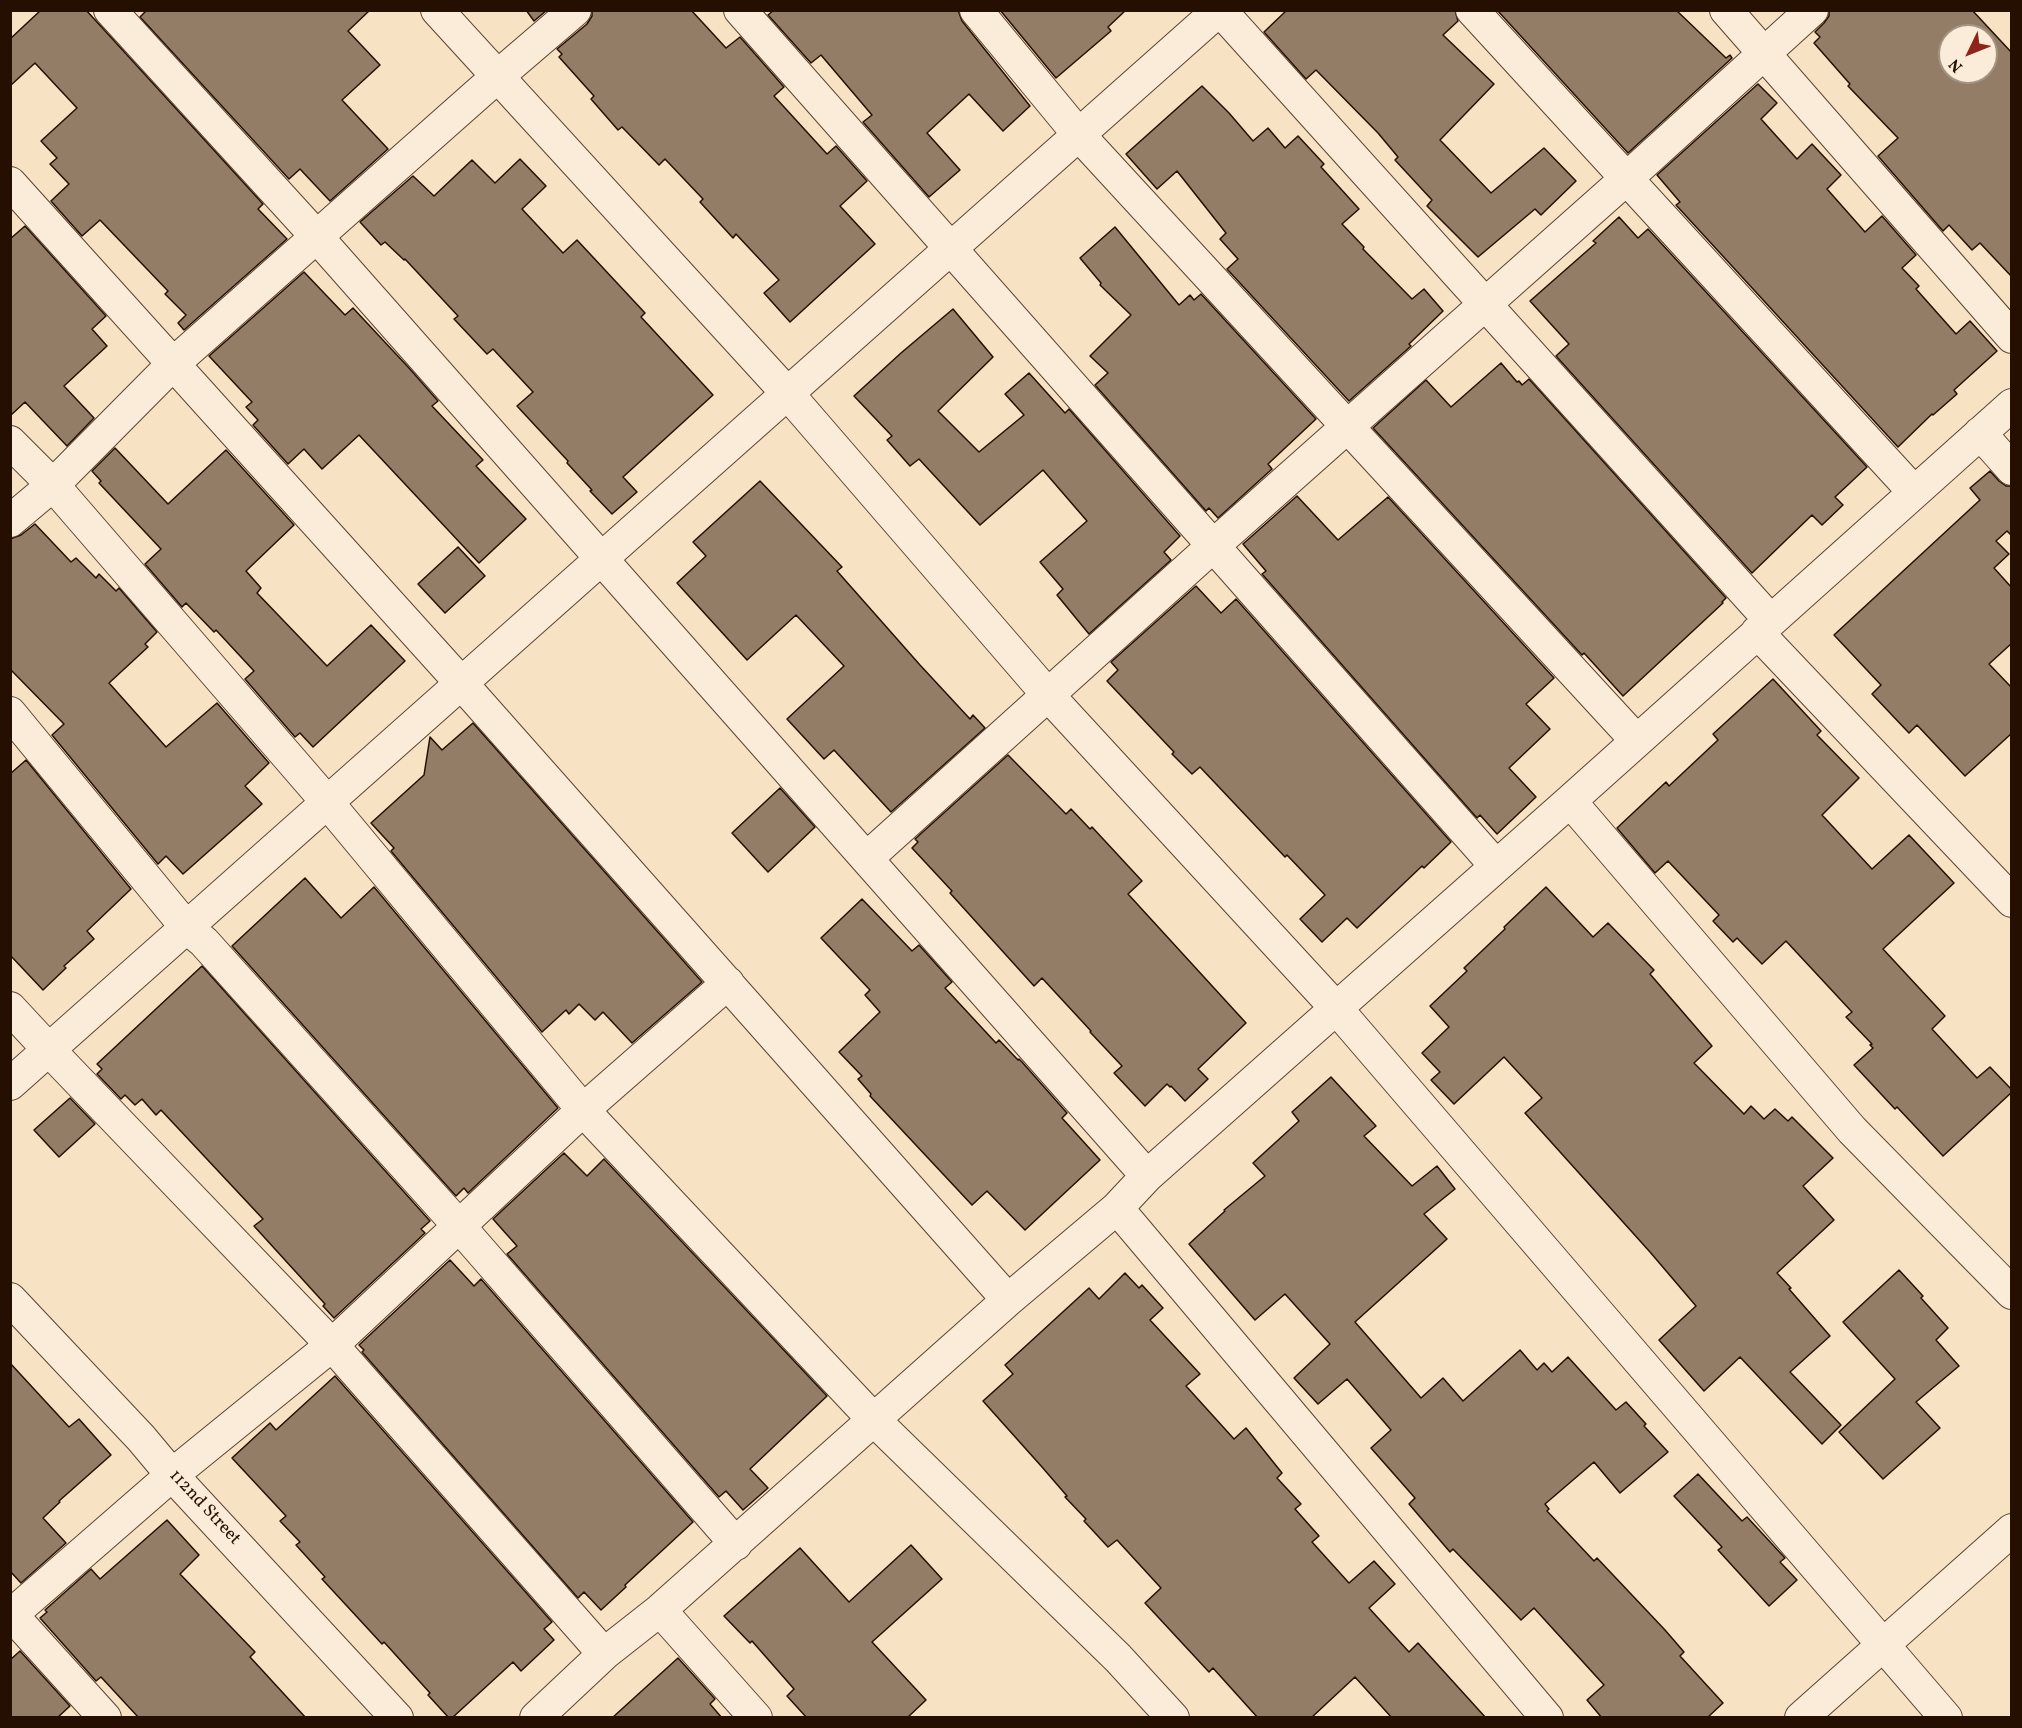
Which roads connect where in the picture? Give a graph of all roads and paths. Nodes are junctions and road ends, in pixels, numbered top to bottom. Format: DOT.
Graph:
graph roads {
  1 [pos="110,10"];
  2 [pos="437,10"];
  3 [pos="575,10"];
  4 [pos="740,10"];
  5 [pos="976,10"];
  6 [pos="1220,10"];
  7 [pos="1472,10"];
  8 [pos="1726,10"];
  9 [pos="1812,10"];
  10 [pos="1764,53"];
  11 [pos="498,76"];
  12 [pos="1079,135"];
  13 [pos="1626,179"];
  14 [pos="10,183"];
  15 [pos="317,237"];
  16 [pos="951,249"];
  17 [pos="1484,303"];
  18 [pos="2012,338"];
  19 [pos="174,363"];
  20 [pos="788,394"];
  21 [pos="2012,405"];
  22 [pos="1347,426"];
  23 [pos="1980,433"];
  24 [pos="10,442"];
  25 [pos="2012,470"];
  26 [pos="53,485"];
  27 [pos="1914,492"];
  28 [pos="10,521"];
  29 [pos="1213,546"];
  30 [pos="603,559"];
  31 [pos="1763,626"];
  32 [pos="462,684"];
  33 [pos="1048,695"];
  34 [pos="10,713"];
  35 [pos="1636,740"];
  36 [pos="1570,801"];
  37 [pos="328,803"];
  38 [pos="867,858"];
  39 [pos="1496,866"];
  40 [pos="2012,901"];
  41 [pos="187,928"];
  42 [pos="728,983"];
  43 [pos="10,1008"];
  44 [pos="1336,1008"];
  45 [pos="49,1050"];
  46 [pos="10,1084"];
  47 [pos="584,1110"];
  48 [pos="1147,1176"];
  49 [pos="1117,1208"];
  50 [pos="459,1226"];
  51 [pos="2012,1293"];
  52 [pos="10,1299"];
  53 [pos="1008,1300"];
  54 [pos="332,1345"];
  55 [pos="874,1420"];
  56 [pos="172,1475"];
  57 [pos="2012,1530"];
  58 [pos="736,1544"];
  59 [pos="660,1610"];
  60 [pos="11,1614"];
  61 [pos="1882,1644"];
  62 [pos="603,1654"];
  63 [pos="105,1718"];
  64 [pos="397,1718"];
  65 [pos="536,1718"];
  66 [pos="756,1718"];
  67 [pos="1173,1718"];
  68 [pos="1547,1718"];
  69 [pos="1801,1718"];
  70 [pos="1946,1718"];
  1 -- 15 [label="street"];
  2 -- 11 [label="street"];
  3 -- 11 [label="street"];
  4 -- 16 [label="street"];
  5 -- 12 [label="street"];
  6 -- 12 [label="street"];
  6 -- 17 [label="street"];
  7 -- 13 [label="street"];
  8 -- 10 [label="street"];
  9 -- 10 [label="street"];
  10 -- 13 [label="street"];
  10 -- 18 [label="street"];
  11 -- 15 [label="street"];
  11 -- 20 [label="street"];
  12 -- 16 [label="street"];
  12 -- 22 [label="street"];
  13 -- 17 [label="street"];
  13 -- 27 [label="street"];
  14 -- 19 [label="street"];
  15 -- 19 [label="street"];
  15 -- 30 [label="street"];
  16 -- 20 [label="street"];
  16 -- 29 [label="street"];
  17 -- 22 [label="street"];
  17 -- 31 [label="street"];
  19 -- 26 [label="street"];
  19 -- 32 [label="street"];
  20 -- 30 [label="street"];
  20 -- 33 [label="street"];
  21 -- 23 [label="street"];
  22 -- 29 [label="street"];
  22 -- 35 [label="street"];
  23 -- 25 [label="street"];
  23 -- 27 [label="street"];
  24 -- 26 [label="street"];
  26 -- 28 [label="street"];
  26 -- 37 [label="street"];
  27 -- 31 [label="street"];
  29 -- 33 [label="street"];
  29 -- 39 [label="street"];
  30 -- 32 [label="street"];
  30 -- 38 [label="street"];
  31 -- 35 [label="street"];
  31 -- 40 [label="street"];
  32 -- 37 [label="street"];
  32 -- 42 [label="street"];
  33 -- 38 [label="street"];
  33 -- 44 [label="street"];
  34 -- 41 [label="street"];
  35 -- 36 [label="street"];
  36 -- 39 [label="street"];
  36 -- 51 [label="street"];
  37 -- 41 [label="street"];
  37 -- 47 [label="street"];
  38 -- 48 [label="street"];
  39 -- 44 [label="street"];
  41 -- 45 [label="street"];
  41 -- 50 [label="street"];
  42 -- 47 [label="street"];
  42 -- 53 [label="street"];
  43 -- 45 [label="street"];
  44 -- 48 [label="street"];
  44 -- 61 [label="street"];
  45 -- 46 [label="street"];
  45 -- 54 [label="street"];
  47 -- 50 [label="street"];
  47 -- 55 [label="street"];
  48 -- 49 [label="street"];
  49 -- 53 [label="street"];
  49 -- 68 [label="street"];
  50 -- 54 [label="street"];
  50 -- 58 [label="street"];
  52 -- 56 [label="street, 112nd Street"];
  53 -- 55 [label="street"];
  54 -- 56 [label="street"];
  54 -- 62 [label="street"];
  55 -- 58 [label="street"];
  55 -- 67 [label="street"];
  56 -- 60 [label="street"];
  56 -- 64 [label="street, 112nd Street"];
  57 -- 61 [label="street"];
  58 -- 59 [label="street"];
  59 -- 62 [label="street"];
  59 -- 66 [label="street"];
  60 -- 63 [label="street"];
  61 -- 69 [label="street"];
  61 -- 70 [label="street"];
  62 -- 65 [label="street"];
}
